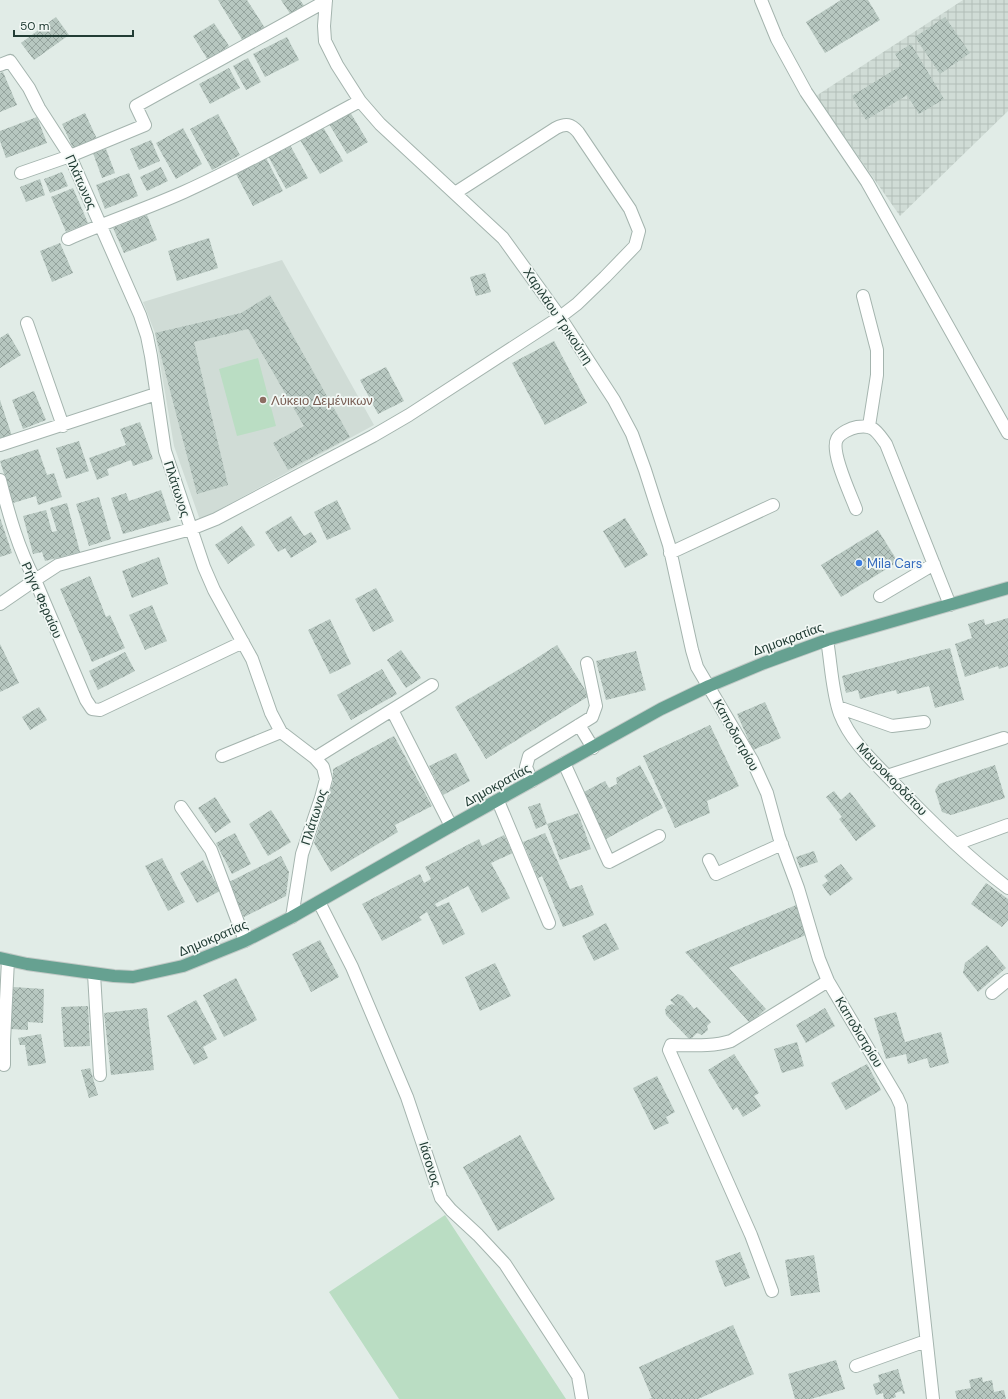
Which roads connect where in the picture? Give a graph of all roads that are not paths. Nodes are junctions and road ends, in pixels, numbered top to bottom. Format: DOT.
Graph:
graph roads {
  1 [pos="326,0"];
  2 [pos="761,0"];
  3 [pos="0,65"];
  4 [pos="360,101"];
  5 [pos="70,156"];
  6 [pos="21,173"];
  7 [pos="455,193"];
  8 [pos="100,225"];
  9 [pos="68,239"];
  10 [pos="864,296"];
  11 [pos="560,317"];
  12 [pos="27,323"];
  13 [pos="156,394"];
  14 [pos="63,426"];
  15 [pos="869,426"];
  16 [pos="1008,433"];
  17 [pos="0,445"];
  18 [pos="0,483"];
  19 [pos="773,505"];
  20 [pos="856,509"];
  21 [pos="191,529"];
  22 [pos="670,553"];
  23 [pos="934,564"];
  24 [pos="35,580"];
  25 [pos="1008,588"];
  26 [pos="880,596"];
  27 [pos="0,604"];
  28 [pos="950,605"];
  29 [pos="827,640"];
  30 [pos="243,642"];
  31 [pos="587,663"];
  32 [pos="432,685"];
  33 [pos="709,686"];
  34 [pos="838,707"];
  35 [pos="392,710"];
  36 [pos="924,722"];
  37 [pos="578,725"];
  38 [pos="281,732"];
  39 [pos="1004,738"];
  40 [pos="592,748"];
  41 [pos="222,756"];
  42 [pos="315,758"];
  43 [pos="564,763"];
  44 [pos="887,776"];
  45 [pos="532,781"];
  46 [pos="498,801"];
  47 [pos="181,807"];
  48 [pos="1008,825"];
  49 [pos="451,826"];
  50 [pos="659,836"];
  51 [pos="782,844"];
  52 [pos="956,844"];
  53 [pos="709,860"];
  54 [pos="1008,888"];
  55 [pos="319,902"];
  56 [pos="292,917"];
  57 [pos="549,924"];
  58 [pos="245,941"];
  59 [pos="4,959"];
  60 [pos="94,974"];
  61 [pos="1008,980"];
  62 [pos="828,981"];
  63 [pos="992,993"];
  64 [pos="2,1041"];
  65 [pos="4,1065"];
  66 [pos="100,1074"];
  67 [pos="772,1291"];
  68 [pos="926,1341"];
  69 [pos="856,1366"];
  70 [pos="582,1399"];
  71 [pos="933,1399"];
  1 -- 4 [label="street, Χαριλάου Τρικούπη"];
  1 -- 5 [label="street"];
  2 -- 16 [label="street"];
  3 -- 5 [label="street, Πλάτωνος"];
  4 -- 7 [label="street, Χαριλάου Τρικούπη"];
  4 -- 8 [label="street"];
  5 -- 6 [label="street"];
  5 -- 8 [label="street, Πλάτωνος"];
  7 -- 11 [label="street, Χαριλάου Τρικούπη"];
  7 -- 11 [label="street"];
  8 -- 9 [label="street"];
  8 -- 13 [label="street, Πλάτωνος"];
  10 -- 15 [label="street"];
  11 -- 21 [label="street"];
  11 -- 22 [label="street, Χαριλάου Τρικούπη"];
  12 -- 14 [label="street"];
  13 -- 14 [label="street"];
  13 -- 21 [label="street, Πλάτωνος"];
  14 -- 17 [label="street"];
  15 -- 20 [label="street"];
  15 -- 23 [label="street"];
  18 -- 24 [label="street, Ρήγα Φεραίου"];
  19 -- 22 [label="street"];
  21 -- 24 [label="street"];
  21 -- 30 [label="street, Πλάτωνος"];
  22 -- 33 [label="street, Χαριλάου Τρικούπη"];
  23 -- 26 [label="street"];
  23 -- 28 [label="street"];
  24 -- 27 [label="street"];
  24 -- 30 [label="street, Ρήγα Φεραίου"];
  25 -- 28 [label="main road, Δημοκρατίας"];
  28 -- 29 [label="main road, Δημοκρατίας"];
  29 -- 33 [label="main road, Δημοκρατίας"];
  29 -- 34 [label="street, Μαυροκορδάτου"];
  30 -- 38 [label="street, Πλάτωνος"];
  31 -- 37 [label="street"];
  32 -- 35 [label="street"];
  33 -- 40 [label="main road, Δημοκρατίας"];
  33 -- 51 [label="street, Καποδιστρίου"];
  34 -- 36 [label="street"];
  34 -- 44 [label="street, Μαυροκορδάτου"];
  35 -- 42 [label="street"];
  35 -- 49 [label="street"];
  37 -- 40 [label="street"];
  37 -- 45 [label="street"];
  38 -- 41 [label="street"];
  38 -- 42 [label="street, Πλάτωνος"];
  39 -- 44 [label="street"];
  40 -- 43 [label="main road, Δημοκρατίας"];
  42 -- 56 [label="street, Πλάτωνος"];
  43 -- 45 [label="main road, Δημοκρατίας"];
  43 -- 50 [label="street"];
  44 -- 52 [label="street, Μαυροκορδάτου"];
  45 -- 46 [label="main road, Δημοκρατίας"];
  46 -- 49 [label="main road, Δημοκρατίας"];
  46 -- 57 [label="street"];
  47 -- 58 [label="street"];
  48 -- 52 [label="street"];
  49 -- 55 [label="main road, Δημοκρατίας"];
  51 -- 53 [label="street"];
  51 -- 62 [label="street, Καποδιστρίου"];
  52 -- 54 [label="street, Μαυροκορδάτου"];
  55 -- 56 [label="main road, Δημοκρατίας"];
  55 -- 70 [label="street, Ιάσονος"];
  56 -- 58 [label="main road, Δημοκρατίας"];
  58 -- 60 [label="main road, Δημοκρατίας"];
  59 -- 60 [label="main road, Δημοκρατίας"];
  59 -- 64 [label="street"];
  60 -- 66 [label="street"];
  61 -- 63 [label="street"];
  62 -- 67 [label="street"];
  62 -- 68 [label="street, Καποδιστρίου"];
  64 -- 65 [label="street"];
  68 -- 69 [label="street"];
  68 -- 71 [label="street, Καποδιστρίου"];
}
